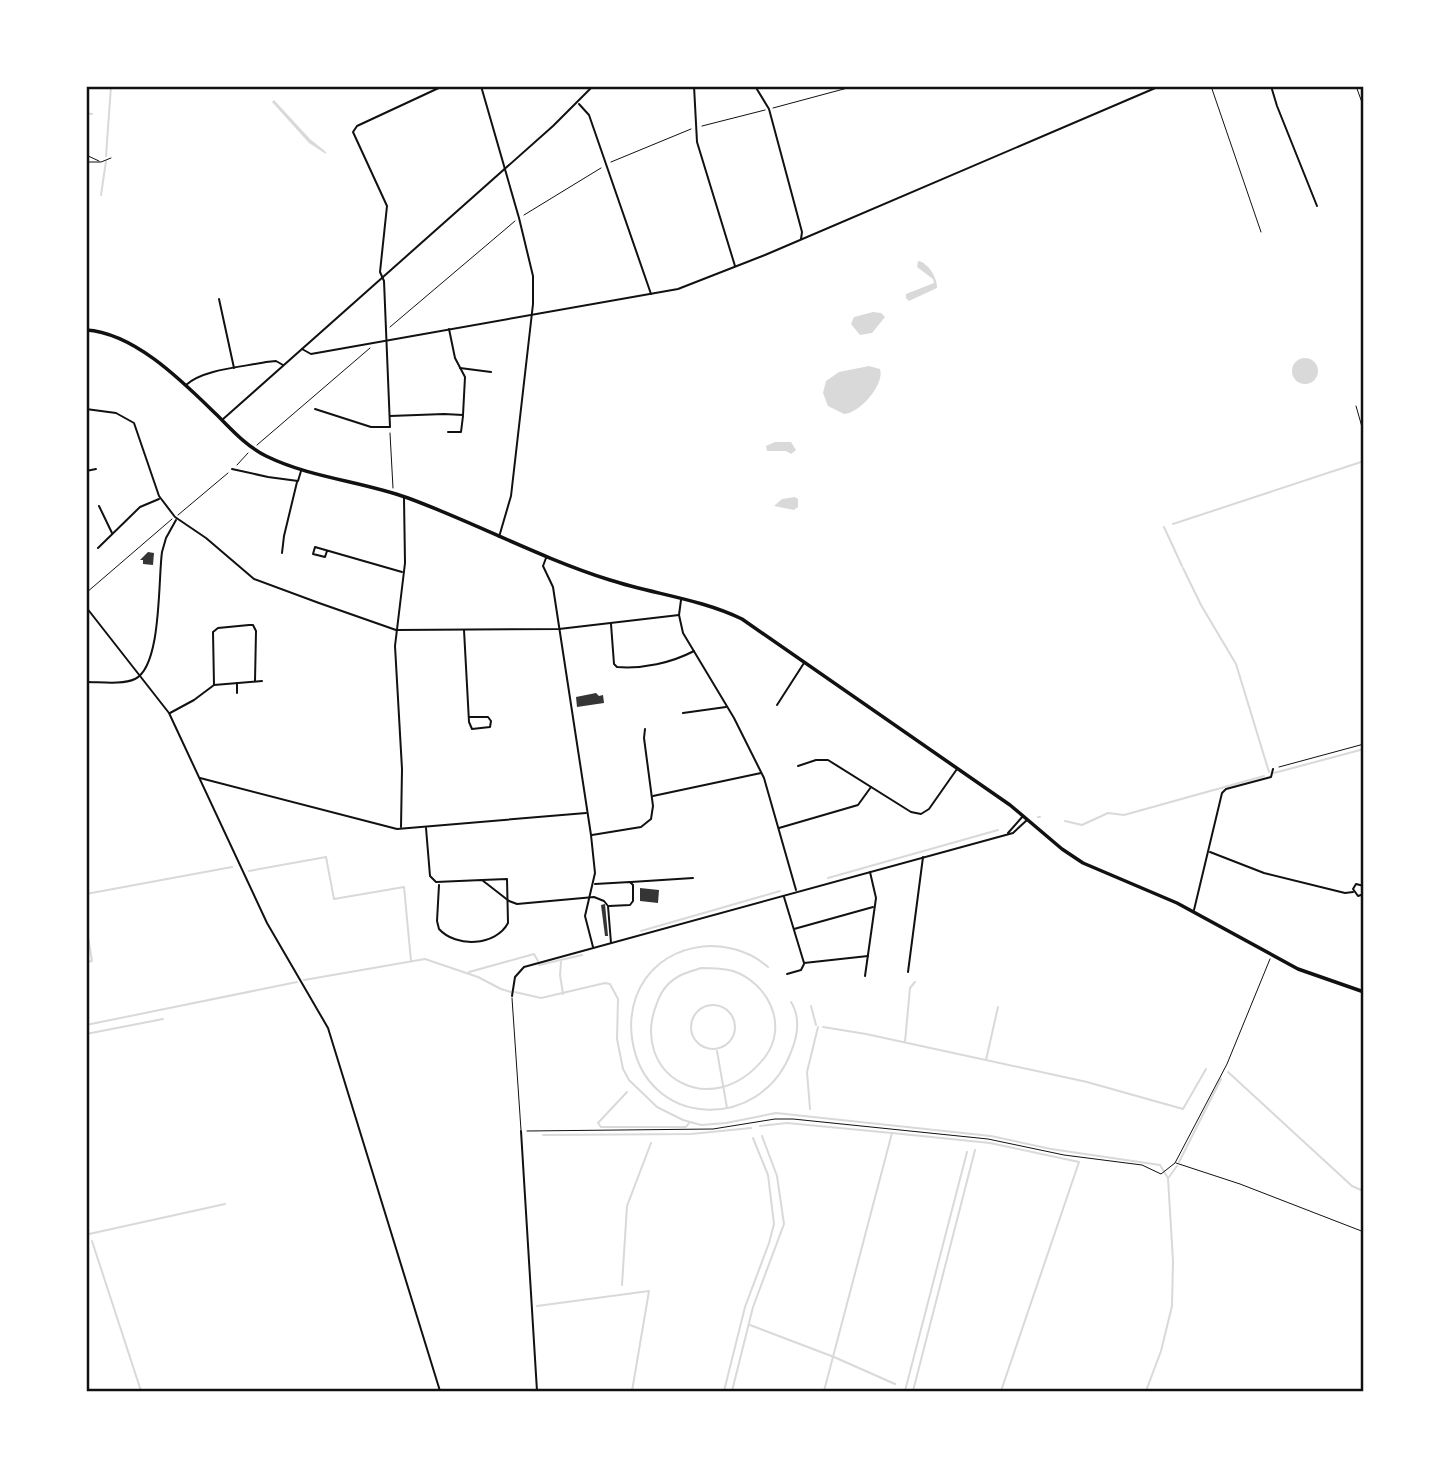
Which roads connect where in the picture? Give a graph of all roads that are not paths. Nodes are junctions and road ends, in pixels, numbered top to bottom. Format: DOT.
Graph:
graph roads {
  1 [pos="443,86"];
  2 [pos="481,86"];
  3 [pos="593,86"];
  4 [pos="694,86"];
  5 [pos="755,86"];
  6 [pos="1160,86"];
  7 [pos="1271,86"];
  8 [pos="578,103"];
  9 [pos="506,169"];
  10 [pos="1317,206"];
  11 [pos="801,240"];
  12 [pos="735,267"];
  13 [pos="382,278"];
  14 [pos="651,294"];
  15 [pos="219,299"];
  16 [pos="531,315"];
  17 [pos="449,329"];
  18 [pos="86,330"];
  19 [pos="386,340"];
  20 [pos="302,349"];
  21 [pos="284,365"];
  22 [pos="459,368"];
  23 [pos="234,369"];
  24 [pos="491,372"];
  25 [pos="186,385"];
  26 [pos="86,409"];
  27 [pos="315,409"];
  28 [pos="463,415"];
  29 [pos="389,416"];
  30 [pos="222,420"];
  31 [pos="448,432"];
  32 [pos="96,469"];
  33 [pos="232,469"];
  34 [pos="301,470"];
  35 [pos="86,471"];
  36 [pos="298,481"];
  37 [pos="404,497"];
  38 [pos="160,499"];
  39 [pos="99,506"];
  40 [pos="177,519"];
  41 [pos="112,535"];
  42 [pos="499,537"];
  43 [pos="98,548"];
  44 [pos="327,551"];
  45 [pos="282,553"];
  46 [pos="546,557"];
  47 [pos="403,572"];
  48 [pos="681,599"];
  49 [pos="86,607"];
  50 [pos="679,615"];
  51 [pos="611,623"];
  52 [pos="464,629"];
  53 [pos="559,629"];
  54 [pos="396,630"];
  55 [pos="694,651"];
  56 [pos="805,662"];
  57 [pos="140,675"];
  58 [pos="255,681"];
  59 [pos="262,681"];
  60 [pos="86,682"];
  61 [pos="236,682"];
  62 [pos="214,685"];
  63 [pos="237,693"];
  64 [pos="777,705"];
  65 [pos="727,707"];
  66 [pos="169,713"];
  67 [pos="683,713"];
  68 [pos="469,717"];
  69 [pos="645,729"];
  70 [pos="797,766"];
  71 [pos="958,769"];
  72 [pos="1273,769"];
  73 [pos="762,773"];
  74 [pos="199,778"];
  75 [pos="872,786"];
  76 [pos="652,797"];
  77 [pos="588,813"];
  78 [pos="1023,815"];
  79 [pos="1028,819"];
  80 [pos="426,827"];
  81 [pos="779,828"];
  82 [pos="402,829"];
  83 [pos="1007,834"];
  84 [pos="591,835"];
  85 [pos="1209,852"];
  86 [pos="923,856"];
  87 [pos="870,871"];
  88 [pos="693,878"];
  89 [pos="482,880"];
  90 [pos="629,882"];
  91 [pos="594,883"];
  92 [pos="439,884"];
  93 [pos="1364,886"];
  94 [pos="1353,891"];
  95 [pos="797,892"];
  96 [pos="1364,894"];
  97 [pos="784,896"];
  98 [pos="588,899"];
  99 [pos="509,901"];
  100 [pos="608,906"];
  101 [pos="875,907"];
  102 [pos="1194,912"];
  103 [pos="793,929"];
  104 [pos="611,944"];
  105 [pos="593,948"];
  106 [pos="868,956"];
  107 [pos="804,963"];
  108 [pos="908,972"];
  109 [pos="787,974"];
  110 [pos="865,975"];
  111 [pos="1364,992"];
  112 [pos="512,996"];
  113 [pos="521,1131"];
  114 [pos="440,1391"];
  115 [pos="537,1391"];
  1 -- 13 [label="street"];
  2 -- 9 [label="street"];
  3 -- 8 [label="street"];
  4 -- 12 [label="street"];
  5 -- 11 [label="street"];
  6 -- 11 [label="street"];
  7 -- 10 [label="street"];
  8 -- 9 [label="street"];
  8 -- 14 [label="street"];
  9 -- 13 [label="street"];
  9 -- 16 [label="street"];
  11 -- 12 [label="street"];
  12 -- 14 [label="street"];
  13 -- 19 [label="street"];
  13 -- 20 [label="street"];
  14 -- 16 [label="street"];
  15 -- 23 [label="street"];
  16 -- 17 [label="street"];
  16 -- 42 [label="street"];
  17 -- 19 [label="street"];
  17 -- 22 [label="street"];
  18 -- 25 [label="main road"];
  19 -- 20 [label="street"];
  19 -- 29 [label="street"];
  20 -- 21 [label="street"];
  21 -- 23 [label="street"];
  21 -- 30 [label="street"];
  22 -- 24 [label="street"];
  22 -- 28 [label="street"];
  23 -- 25 [label="street"];
  25 -- 30 [label="main road"];
  26 -- 38 [label="street"];
  27 -- 29 [label="street"];
  28 -- 29 [label="street"];
  28 -- 31 [label="street"];
  30 -- 34 [label="main road"];
  32 -- 35 [label="street"];
  33 -- 36 [label="street"];
  34 -- 36 [label="street"];
  34 -- 37 [label="main road"];
  36 -- 45 [label="street"];
  37 -- 42 [label="main road"];
  37 -- 47 [label="street"];
  38 -- 40 [label="street"];
  38 -- 41 [label="street"];
  39 -- 41 [label="street"];
  40 -- 54 [label="street"];
  40 -- 57 [label="street"];
  41 -- 43 [label="street"];
  42 -- 46 [label="main road"];
  44 -- 47 [label="street"];
  46 -- 48 [label="main road"];
  46 -- 53 [label="street"];
  47 -- 54 [label="street"];
  48 -- 50 [label="street"];
  48 -- 56 [label="main road"];
  49 -- 57 [label="street"];
  50 -- 51 [label="street"];
  50 -- 55 [label="street"];
  51 -- 53 [label="street"];
  51 -- 55 [label="street"];
  52 -- 53 [label="street"];
  52 -- 54 [label="street"];
  52 -- 68 [label="street"];
  53 -- 77 [label="street"];
  54 -- 82 [label="street"];
  55 -- 65 [label="street"];
  56 -- 64 [label="street"];
  56 -- 71 [label="main road"];
  57 -- 60 [label="street"];
  57 -- 66 [label="street"];
  58 -- 59 [label="street"];
  58 -- 61 [label="street"];
  58 -- 62 [label="street"];
  61 -- 62 [label="street"];
  61 -- 63 [label="street"];
  62 -- 66 [label="street"];
  65 -- 67 [label="street"];
  65 -- 73 [label="street"];
  66 -- 74 [label="street"];
  68 -- 68 [label="street"];
  69 -- 76 [label="street"];
  70 -- 75 [label="street"];
  71 -- 75 [label="street"];
  71 -- 78 [label="main road"];
  72 -- 85 [label="street"];
  73 -- 76 [label="street"];
  73 -- 81 [label="street"];
  74 -- 82 [label="street"];
  74 -- 114 [label="street"];
  75 -- 81 [label="street"];
  76 -- 84 [label="street"];
  77 -- 80 [label="street"];
  77 -- 84 [label="street"];
  78 -- 79 [label="main road"];
  78 -- 83 [label="street"];
  79 -- 83 [label="street"];
  79 -- 102 [label="main road"];
  80 -- 82 [label="street"];
  80 -- 92 [label="street"];
  81 -- 95 [label="street"];
  83 -- 86 [label="street"];
  84 -- 91 [label="street"];
  85 -- 94 [label="street"];
  85 -- 102 [label="street"];
  86 -- 87 [label="street"];
  86 -- 108 [label="street"];
  87 -- 95 [label="street"];
  87 -- 101 [label="street"];
  88 -- 90 [label="street"];
  89 -- 92 [label="street"];
  89 -- 99 [label="street"];
  89 -- 99 [label="street"];
  90 -- 91 [label="street"];
  90 -- 100 [label="street"];
  91 -- 98 [label="street"];
  92 -- 99 [label="street"];
  93 -- 94 [label="street"];
  94 -- 96 [label="street"];
  95 -- 97 [label="street"];
  97 -- 103 [label="street"];
  97 -- 104 [label="street"];
  98 -- 99 [label="street"];
  98 -- 100 [label="street"];
  98 -- 105 [label="street"];
  100 -- 104 [label="street"];
  101 -- 103 [label="street"];
  101 -- 106 [label="street"];
  102 -- 111 [label="main road"];
  103 -- 107 [label="street"];
  104 -- 105 [label="street"];
  105 -- 112 [label="street"];
  106 -- 107 [label="street"];
  106 -- 110 [label="street"];
  107 -- 109 [label="street"];
  112 -- 113 [label="lane"];
  113 -- 115 [label="street"];
}
